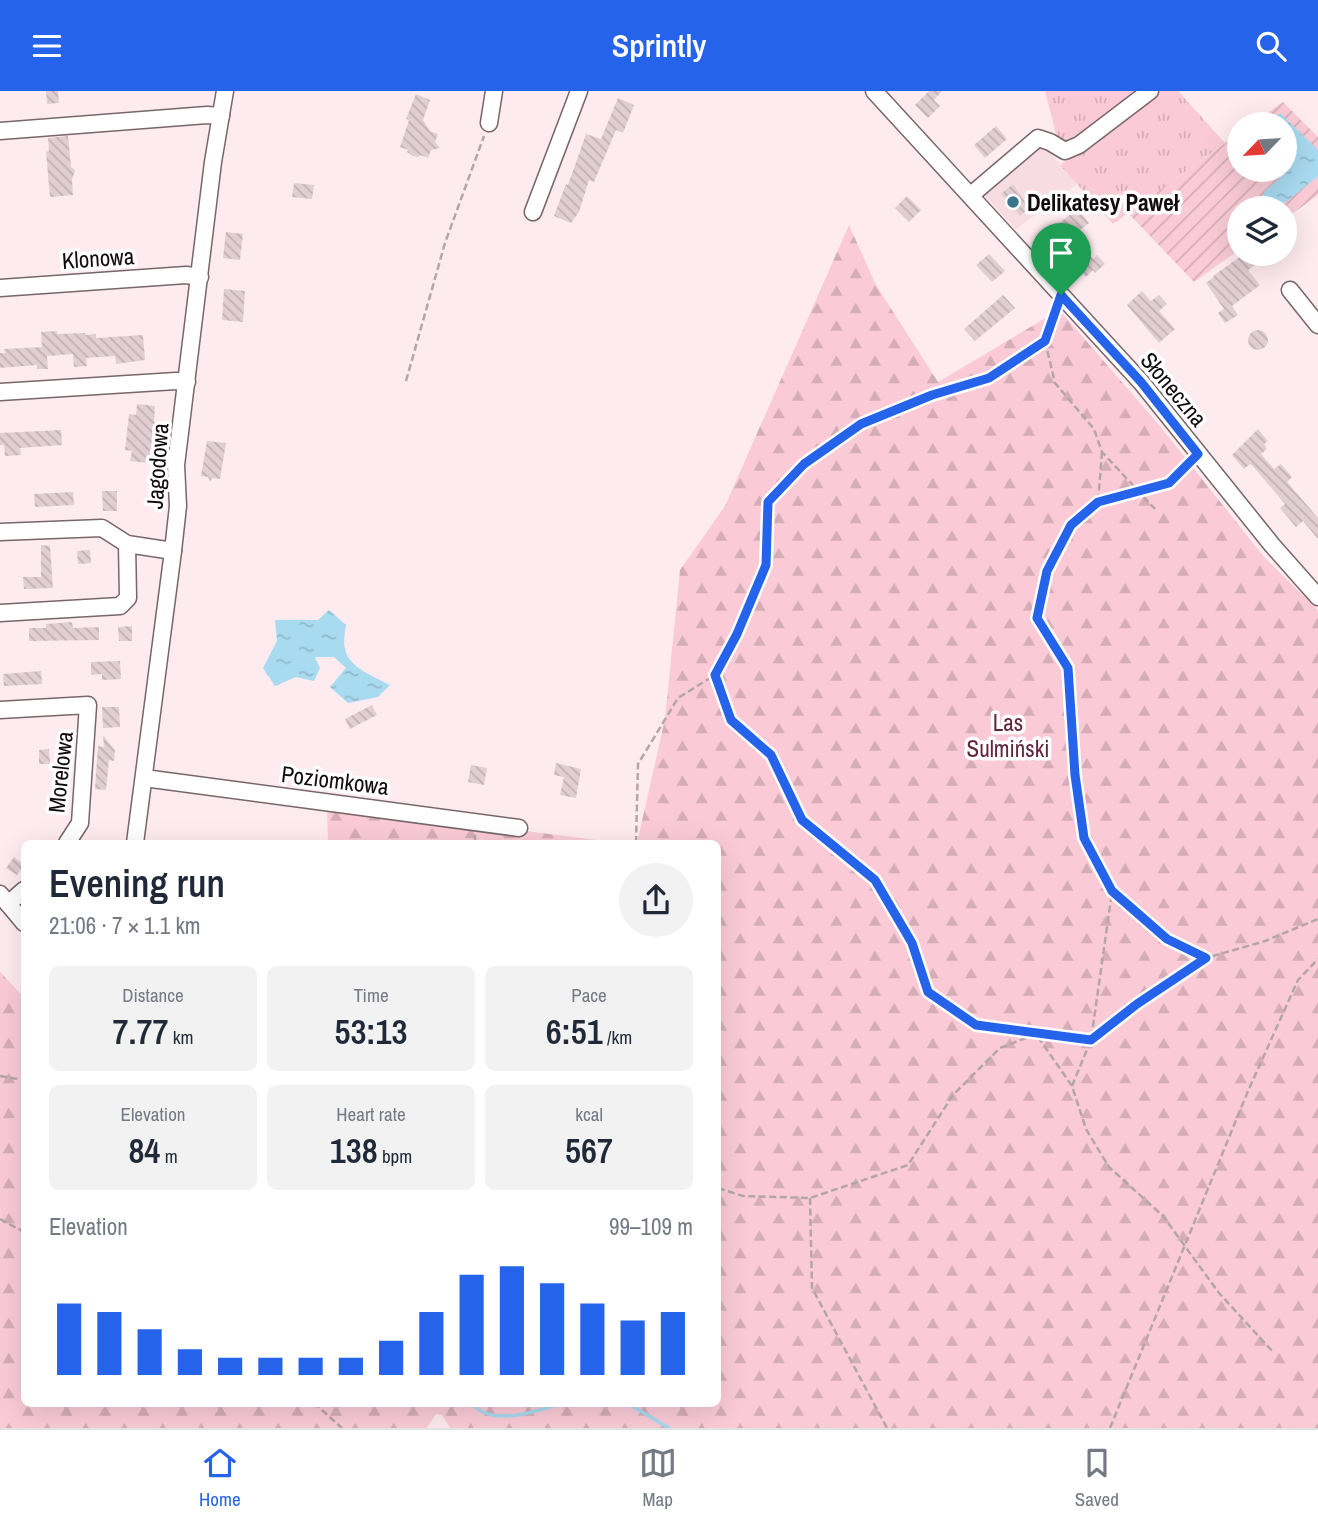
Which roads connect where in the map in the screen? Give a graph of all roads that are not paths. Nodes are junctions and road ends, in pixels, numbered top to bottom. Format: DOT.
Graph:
graph roads {
  1 [pos="225,91"];
  2 [pos="494,91"];
  3 [pos="579,91"];
  4 [pos="874,91"];
  5 [pos="1150,91"];
  6 [pos="221,116"];
  7 [pos="489,123"];
  8 [pos="0,131"];
  9 [pos="971,195"];
  10 [pos="533,212"];
  11 [pos="200,277"];
  12 [pos="0,289"];
  13 [pos="1290,289"];
  14 [pos="1318,325"];
  15 [pos="187,382"];
  16 [pos="0,392"];
  17 [pos="0,532"];
  18 [pos="127,544"];
  19 [pos="173,551"];
  20 [pos="1318,597"];
  21 [pos="0,613"];
  22 [pos="0,710"];
  23 [pos="144,778"];
  24 [pos="519,828"];
  25 [pos="68,840"];
  26 [pos="135,840"];
  27 [pos="21,891"];
  28 [pos="4,899"];
  29 [pos="21,919"];
  1 -- 6 [label="street, Jagodowa"];
  2 -- 7 [label="street"];
  3 -- 10 [label="street"];
  4 -- 9 [label="street, Słoneczna"];
  5 -- 9 [label="street"];
  6 -- 8 [label="street"];
  6 -- 11 [label="street, Jagodowa"];
  9 -- 20 [label="street, Słoneczna"];
  11 -- 12 [label="street, Klonowa"];
  11 -- 15 [label="street, Jagodowa"];
  13 -- 14 [label="street"];
  15 -- 16 [label="street"];
  15 -- 19 [label="street, Jagodowa"];
  17 -- 18 [label="street"];
  18 -- 19 [label="street"];
  18 -- 21 [label="street"];
  19 -- 23 [label="street, Jagodowa"];
  22 -- 25 [label="street, Morelowa"];
  23 -- 24 [label="street, Poziomkowa"];
  23 -- 26 [label="street, Jagodowa"];
  27 -- 28 [label="street"];
  28 -- 29 [label="street"];
}
